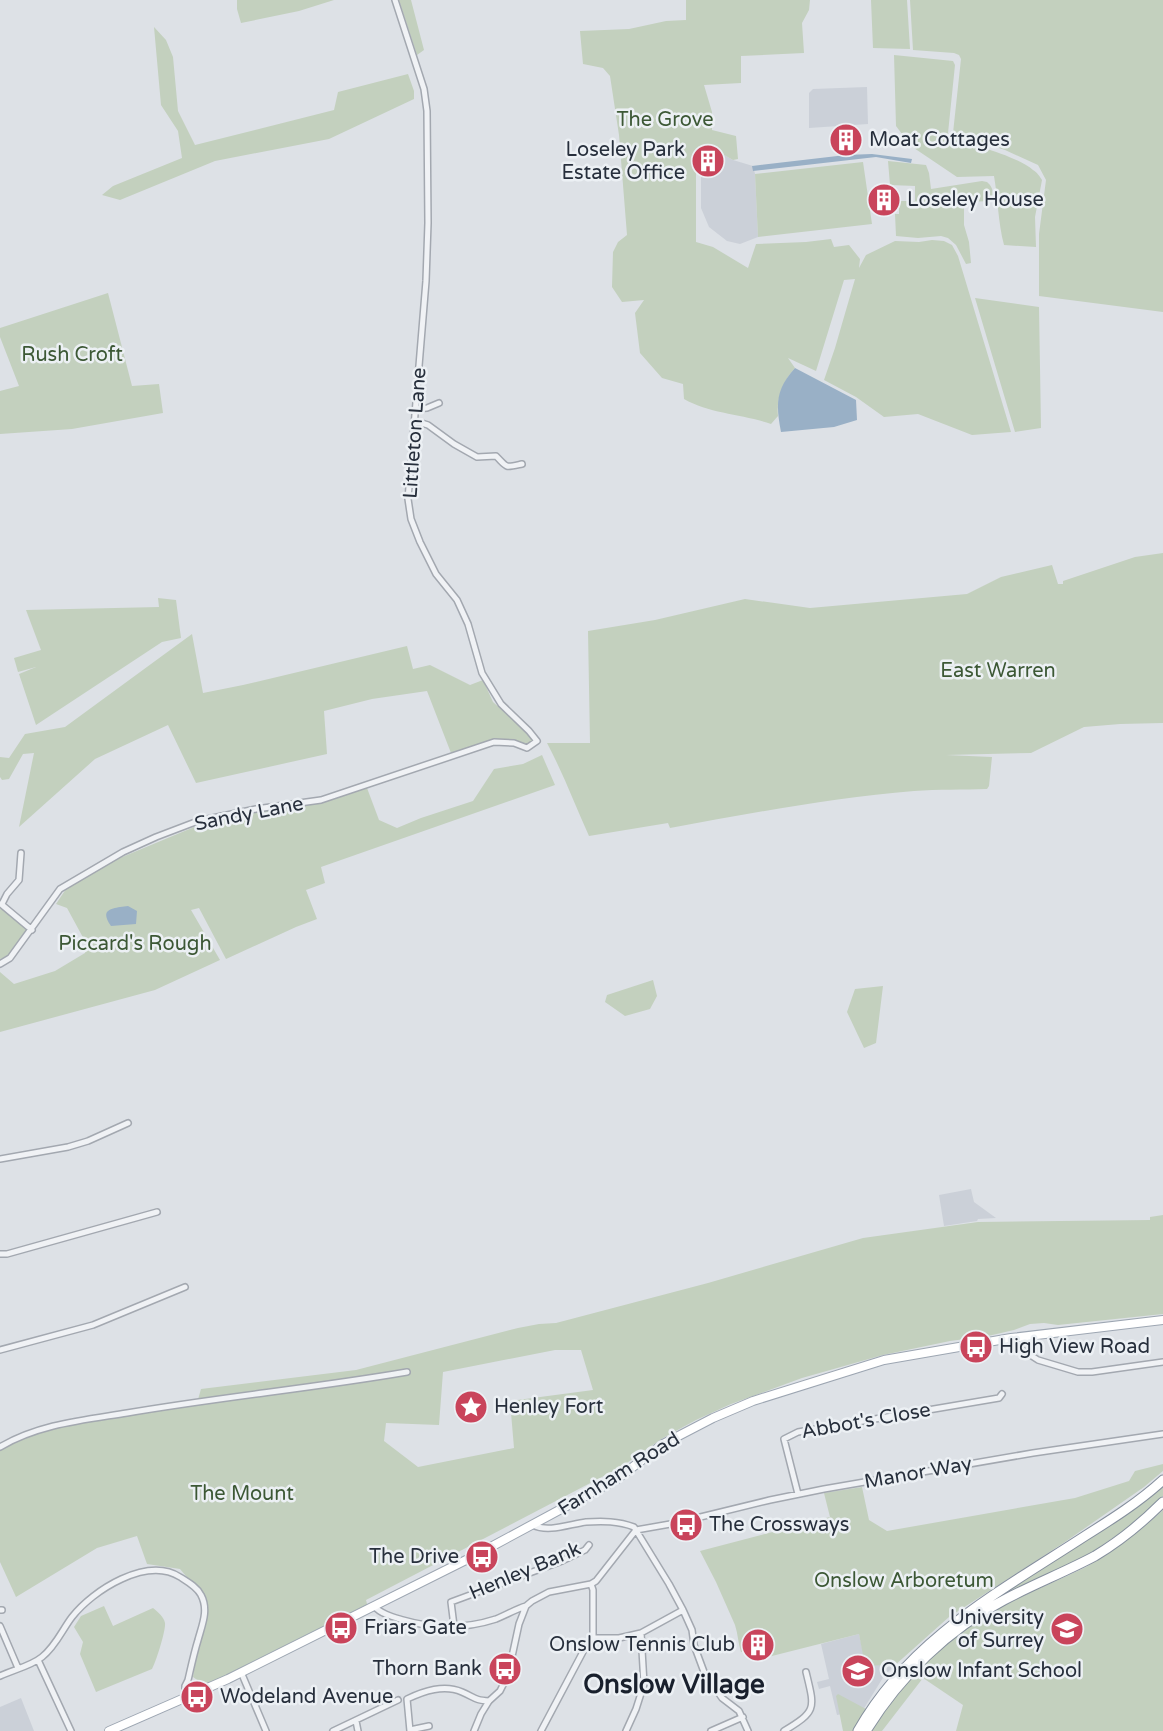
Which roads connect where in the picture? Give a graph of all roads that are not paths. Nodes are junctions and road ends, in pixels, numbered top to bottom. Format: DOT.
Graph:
graph roads {
  1 [pos="395,0"];
  2 [pos="439,403"];
  3 [pos="416,409"];
  4 [pos="415,421"];
  5 [pos="522,464"];
  6 [pos="537,741"];
  7 [pos="21,853"];
  8 [pos="1,904"];
  9 [pos="32,930"];
  10 [pos="0,964"];
  11 [pos="128,1123"];
  12 [pos="0,1159"];
  13 [pos="157,1212"];
  14 [pos="0,1254"];
  15 [pos="185,1287"];
  16 [pos="1163,1320"];
  17 [pos="1011,1338"];
  18 [pos="0,1350"];
  19 [pos="1163,1362"];
  20 [pos="407,1371"];
  21 [pos="1002,1394"];
  22 [pos="1163,1434"];
  23 [pos="0,1447"];
  24 [pos="1163,1480"];
  25 [pos="798,1494"];
  26 [pos="1163,1502"];
  27 [pos="533,1525"];
  28 [pos="636,1530"];
  29 [pos="589,1545"];
  30 [pos="591,1584"];
  31 [pos="374,1606"];
  32 [pos="526,1606"];
  33 [pos="683,1610"];
  34 [pos="508,1613"];
  35 [pos="519,1624"];
  36 [pos="0,1626"];
  37 [pos="454,1626"];
  38 [pos="641,1633"];
  39 [pos="593,1638"];
  40 [pos="38,1659"];
  41 [pos="18,1668"];
  42 [pos="241,1672"];
  43 [pos="806,1672"];
  44 [pos="0,1676"];
  45 [pos="188,1680"];
  46 [pos="196,1693"];
  47 [pos="185,1698"];
  48 [pos="398,1700"];
  49 [pos="475,1700"];
  50 [pos="489,1701"];
  51 [pos="481,1714"];
  52 [pos="743,1717"];
  53 [pos="356,1721"];
  54 [pos="429,1726"];
  55 [pos="71,1731"];
  56 [pos="109,1731"];
  57 [pos="266,1731"];
  58 [pos="333,1731"];
  59 [pos="358,1731"];
  60 [pos="410,1731"];
  61 [pos="474,1731"];
  62 [pos="541,1731"];
  63 [pos="626,1731"];
  64 [pos="711,1731"];
  65 [pos="748,1731"];
  66 [pos="784,1731"];
  67 [pos="858,1731"];
  68 [pos="866,1731"];
  1 -- 3 [label="street, Littleton Lane"];
  2 -- 3 [label="street"];
  3 -- 4 [label="street, Littleton Lane"];
  4 -- 5 [label="street"];
  4 -- 6 [label="street, Littleton Lane"];
  6 -- 9 [label="street, Sandy Lane"];
  7 -- 8 [label="street"];
  8 -- 9 [label="street"];
  9 -- 10 [label="street, Sandy Lane"];
  11 -- 12 [label="street"];
  13 -- 14 [label="street"];
  15 -- 18 [label="street"];
  16 -- 17 [label="main road, Farnham Road"];
  17 -- 19 [label="street"];
  17 -- 27 [label="main road, Farnham Road"];
  20 -- 23 [label="street"];
  21 -- 25 [label="street, Abbot's Close"];
  22 -- 25 [label="street, Manor Way"];
  24 -- 67 [label="highway"];
  25 -- 28 [label="street, Manor Way"];
  26 -- 68 [label="highway"];
  27 -- 28 [label="street"];
  27 -- 31 [label="main road, Farnham Road"];
  28 -- 30 [label="street"];
  28 -- 33 [label="street"];
  29 -- 37 [label="street, Henley Bank"];
  30 -- 32 [label="street"];
  30 -- 39 [label="street"];
  31 -- 37 [label="street"];
  31 -- 42 [label="main road, Farnham Road"];
  32 -- 34 [label="street"];
  32 -- 35 [label="street"];
  33 -- 38 [label="street"];
  33 -- 52 [label="street"];
  34 -- 35 [label="street"];
  34 -- 37 [label="street"];
  35 -- 50 [label="street"];
  36 -- 41 [label="street"];
  38 -- 39 [label="street"];
  38 -- 63 [label="street"];
  39 -- 62 [label="street"];
  40 -- 41 [label="street"];
  40 -- 45 [label="street"];
  40 -- 55 [label="street"];
  41 -- 44 [label="street"];
  42 -- 46 [label="main road, Farnham Road"];
  42 -- 57 [label="street"];
  43 -- 66 [label="street"];
  45 -- 46 [label="street"];
  45 -- 47 [label="street"];
  46 -- 47 [label="main road, Farnham Road"];
  47 -- 56 [label="main road, Farnham Road"];
  48 -- 53 [label="street"];
  49 -- 50 [label="street"];
  49 -- 51 [label="street"];
  49 -- 60 [label="street"];
  50 -- 51 [label="street"];
  51 -- 61 [label="street"];
  52 -- 64 [label="street"];
  52 -- 65 [label="street"];
  53 -- 58 [label="street"];
  53 -- 59 [label="street"];
  54 -- 60 [label="street"];
}
